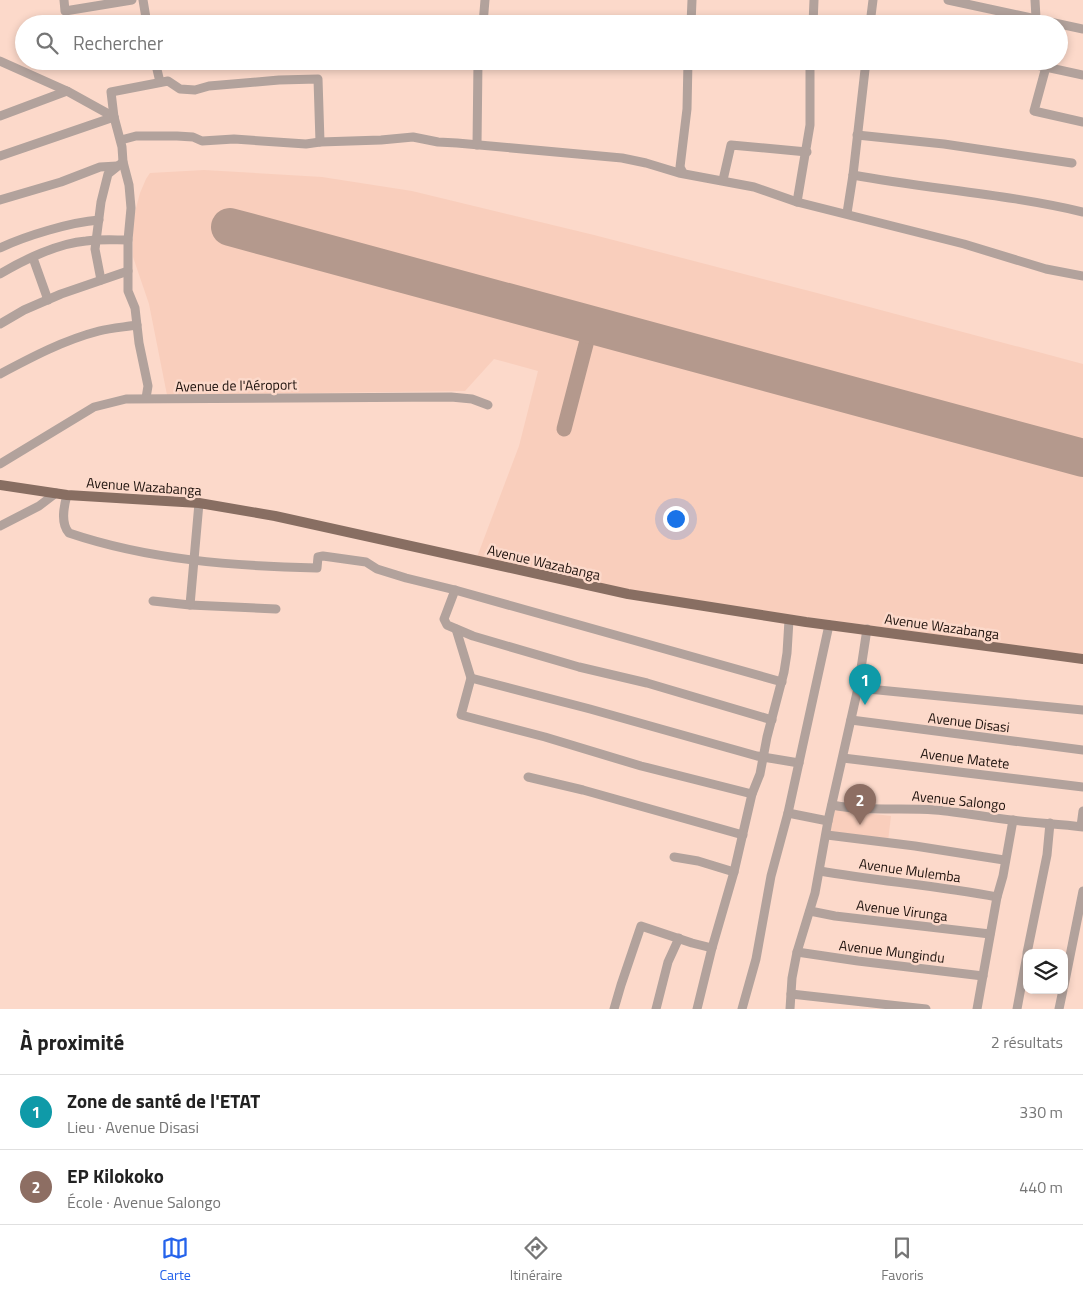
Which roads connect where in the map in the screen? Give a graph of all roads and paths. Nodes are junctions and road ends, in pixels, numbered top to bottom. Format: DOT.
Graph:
graph roads {
  1 [pos="64,0"];
  2 [pos="132,0"];
  3 [pos="143,0"];
  4 [pos="485,0"];
  5 [pos="692,0"];
  6 [pos="814,0"];
  7 [pos="873,0"];
  8 [pos="948,0"];
  9 [pos="1035,0"];
  10 [pos="146,15"];
  11 [pos="484,15"];
  12 [pos="691,15"];
  13 [pos="813,15"];
  14 [pos="871,15"];
  15 [pos="1021,15"];
  16 [pos="1036,15"];
  17 [pos="1068,25"];
  18 [pos="1083,28"];
  19 [pos="0,61"];
  20 [pos="15,68"];
  21 [pos="20,70"];
  22 [pos="157,70"];
  23 [pos="478,70"];
  24 [pos="688,70"];
  25 [pos="810,70"];
  26 [pos="865,70"];
  27 [pos="1045,70"];
  28 [pos="1060,70"];
  29 [pos="1083,75"];
  30 [pos="160,82"];
  31 [pos="67,91"];
  32 [pos="0,116"];
  33 [pos="114,117"];
  34 [pos="1083,122"];
  35 [pos="857,135"];
  36 [pos="121,140"];
  37 [pos="320,142"];
  38 [pos="477,145"];
  39 [pos="806,152"];
  40 [pos="0,156"];
  41 [pos="1072,163"];
  42 [pos="120,164"];
  43 [pos="683,173"];
  44 [pos="853,175"];
  45 [pos="723,180"];
  46 [pos="0,200"];
  47 [pos="797,202"];
  48 [pos="1083,212"];
  49 [pos="847,213"];
  50 [pos="99,220"];
  51 [pos="96,240"];
  52 [pos="128,240"];
  53 [pos="0,248"];
  54 [pos="33,258"];
  55 [pos="128,271"];
  56 [pos="0,274"];
  57 [pos="1083,276"];
  58 [pos="101,280"];
  59 [pos="48,300"];
  60 [pos="0,324"];
  61 [pos="137,325"];
  62 [pos="0,374"];
  63 [pos="146,398"];
  64 [pos="488,405"];
  65 [pos="1,461"];
  66 [pos="0,486"];
  67 [pos="56,493"];
  68 [pos="67,495"];
  69 [pos="199,503"];
  70 [pos="0,526"];
  71 [pos="195,561"];
  72 [pos="455,590"];
  73 [pos="153,601"];
  74 [pos="190,605"];
  75 [pos="276,610"];
  76 [pos="789,620"];
  77 [pos="829,625"];
  78 [pos="456,629"];
  79 [pos="867,629"];
  80 [pos="1083,659"];
  81 [pos="471,678"];
  82 [pos="782,682"];
  83 [pos="858,688"];
  84 [pos="1083,710"];
  85 [pos="772,720"];
  86 [pos="851,720"];
  87 [pos="1083,750"];
  88 [pos="764,756"];
  89 [pos="843,758"];
  90 [pos="798,763"];
  91 [pos="528,777"];
  92 [pos="1083,787"];
  93 [pos="752,794"];
  94 [pos="832,805"];
  95 [pos="1083,812"];
  96 [pos="788,813"];
  97 [pos="1013,820"];
  98 [pos="828,821"];
  99 [pos="1050,823"];
  100 [pos="1082,826"];
  101 [pos="742,834"];
  102 [pos="827,835"];
  103 [pos="674,857"];
  104 [pos="1004,860"];
  105 [pos="820,871"];
  106 [pos="734,872"];
  107 [pos="1083,892"];
  108 [pos="997,897"];
  109 [pos="810,911"];
  110 [pos="990,934"];
  111 [pos="679,938"];
  112 [pos="712,948"];
  113 [pos="1028,949"];
  114 [pos="797,952"];
  115 [pos="1068,966"];
  116 [pos="983,976"];
  117 [pos="1023,976"];
  118 [pos="790,994"];
  119 [pos="1062,994"];
  120 [pos="614,1009"];
  121 [pos="656,1009"];
  122 [pos="697,1009"];
  123 [pos="742,1009"];
  124 [pos="790,1009"];
  125 [pos="926,1009"];
  126 [pos="977,1009"];
  127 [pos="1017,1009"];
  128 [pos="1059,1009"];
  1 -- 2 [label="street"];
  3 -- 10 [label="street"];
  4 -- 11 [label="street"];
  5 -- 12 [label="street"];
  6 -- 13 [label="street"];
  7 -- 14 [label="street"];
  8 -- 15 [label="street"];
  9 -- 16 [label="street"];
  17 -- 18 [label="street"];
  19 -- 20 [label="street"];
  21 -- 31 [label="street"];
  22 -- 30 [label="street"];
  23 -- 38 [label="street"];
  24 -- 43 [label="street"];
  25 -- 39 [label="street"];
  26 -- 35 [label="street"];
  27 -- 34 [label="street"];
  28 -- 29 [label="street"];
  30 -- 33 [label="street"];
  30 -- 37 [label="street"];
  31 -- 32 [label="street"];
  31 -- 33 [label="street"];
  33 -- 36 [label="street"];
  33 -- 40 [label="street"];
  35 -- 41 [label="street"];
  35 -- 44 [label="street"];
  36 -- 37 [label="street"];
  36 -- 42 [label="street"];
  37 -- 38 [label="street"];
  38 -- 43 [label="street"];
  39 -- 45 [label="street"];
  39 -- 47 [label="street"];
  42 -- 46 [label="street"];
  42 -- 50 [label="street"];
  42 -- 52 [label="street"];
  43 -- 45 [label="street"];
  44 -- 48 [label="street"];
  44 -- 49 [label="street"];
  45 -- 47 [label="street"];
  47 -- 49 [label="street"];
  49 -- 57 [label="street"];
  50 -- 51 [label="street"];
  50 -- 53 [label="street"];
  51 -- 52 [label="street"];
  51 -- 54 [label="street"];
  51 -- 58 [label="street"];
  52 -- 55 [label="street"];
  54 -- 56 [label="street"];
  54 -- 59 [label="street"];
  55 -- 58 [label="street"];
  55 -- 61 [label="street"];
  58 -- 59 [label="street"];
  59 -- 60 [label="street"];
  61 -- 62 [label="street"];
  61 -- 63 [label="street"];
  63 -- 64 [label="street, Avenue de l'Aéroport"];
  63 -- 65 [label="street, Avenue de l'Aéroport"];
  66 -- 67 [label="main road, Avenue Wazabanga"];
  67 -- 68 [label="main road, Avenue Wazabanga"];
  67 -- 70 [label="street"];
  68 -- 69 [label="main road, Avenue Wazabanga"];
  68 -- 71 [label="street"];
  69 -- 71 [label="street"];
  69 -- 76 [label="main road, Avenue Wazabanga"];
  71 -- 72 [label="street"];
  71 -- 74 [label="street"];
  72 -- 78 [label="street"];
  72 -- 82 [label="street"];
  73 -- 74 [label="street"];
  74 -- 75 [label="street"];
  76 -- 77 [label="main road, Avenue Wazabanga"];
  76 -- 82 [label="street"];
  77 -- 79 [label="main road, Avenue Wazabanga"];
  77 -- 90 [label="street"];
  78 -- 81 [label="street"];
  78 -- 85 [label="street"];
  79 -- 80 [label="main road, Avenue Wazabanga"];
  79 -- 83 [label="street"];
  81 -- 88 [label="street"];
  81 -- 93 [label="street"];
  82 -- 85 [label="street"];
  83 -- 84 [label="street"];
  83 -- 86 [label="street"];
  85 -- 88 [label="street"];
  86 -- 87 [label="street, Avenue Disasi"];
  86 -- 89 [label="street"];
  88 -- 90 [label="street"];
  88 -- 93 [label="street"];
  89 -- 92 [label="street, Avenue Matete"];
  89 -- 94 [label="street"];
  90 -- 96 [label="street"];
  91 -- 101 [label="street"];
  93 -- 101 [label="street"];
  94 -- 97 [label="street, Avenue Salongo"];
  94 -- 98 [label="street"];
  95 -- 100 [label="street"];
  96 -- 98 [label="street"];
  96 -- 123 [label="street"];
  97 -- 99 [label="street, Avenue Salongo"];
  97 -- 104 [label="street"];
  98 -- 102 [label="street"];
  99 -- 100 [label="street, Avenue Salongo"];
  99 -- 113 [label="street"];
  101 -- 106 [label="street"];
  102 -- 104 [label="street"];
  102 -- 105 [label="street"];
  103 -- 106 [label="street"];
  104 -- 108 [label="street"];
  105 -- 108 [label="street, Avenue Mulemba"];
  105 -- 109 [label="street"];
  106 -- 112 [label="street"];
  107 -- 115 [label="street"];
  108 -- 110 [label="street"];
  109 -- 110 [label="street, Avenue Virunga"];
  109 -- 114 [label="street"];
  110 -- 116 [label="street"];
  111 -- 112 [label="street"];
  111 -- 120 [label="street"];
  111 -- 121 [label="street"];
  112 -- 122 [label="street"];
  114 -- 116 [label="street, Avenue Mungindu"];
  114 -- 118 [label="street"];
  116 -- 126 [label="street"];
  117 -- 127 [label="street"];
  118 -- 124 [label="street"];
  118 -- 125 [label="street"];
  119 -- 128 [label="street"];
}
